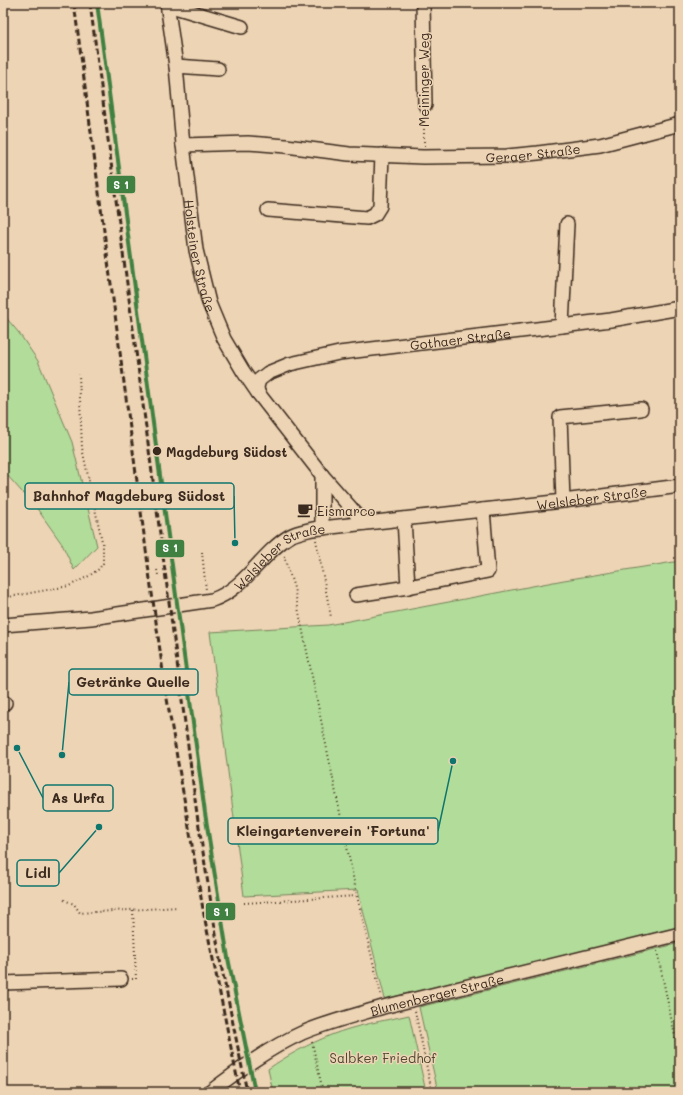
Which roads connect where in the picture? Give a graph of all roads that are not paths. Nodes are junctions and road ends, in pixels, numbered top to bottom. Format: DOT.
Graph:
graph roads {
  1 [pos="423,3"];
  2 [pos="168,4"];
  3 [pos="242,27"];
  4 [pos="176,66"];
  5 [pos="218,70"];
  6 [pos="424,105"];
  7 [pos="680,124"];
  8 [pos="183,145"];
  9 [pos="382,155"];
  10 [pos="268,210"];
  11 [pos="567,224"];
  12 [pos="680,308"];
  13 [pos="562,326"];
  14 [pos="258,393"];
  15 [pos="641,409"];
  16 [pos="322,474"];
  17 [pos="680,486"];
  18 [pos="563,501"];
  19 [pos="483,510"];
  20 [pos="404,518"];
  21 [pos="364,523"];
  22 [pos="318,528"];
  23 [pos="408,588"];
  24 [pos="356,595"];
  25 [pos="3,625"];
  26 [pos="680,934"];
  27 [pos="120,979"];
  28 [pos="3,983"];
  29 [pos="210,1092"];
  1 -- 6 [label="street, Meininger Weg"];
  2 -- 3 [label="street"];
  2 -- 4 [label="street, Holsteiner Straße"];
  4 -- 5 [label="street"];
  4 -- 8 [label="street, Holsteiner Straße"];
  7 -- 9 [label="street, Geraer Straße"];
  8 -- 9 [label="street, Geraer Straße"];
  8 -- 14 [label="street, Holsteiner Straße"];
  9 -- 10 [label="street"];
  11 -- 13 [label="street"];
  12 -- 13 [label="street, Gothaer Straße"];
  13 -- 14 [label="street, Gothaer Straße"];
  14 -- 16 [label="street, Holsteiner Straße"];
  15 -- 18 [label="street"];
  16 -- 21 [label="street, Holsteiner Straße"];
  16 -- 22 [label="street"];
  17 -- 18 [label="street, Welsleber Straße"];
  18 -- 19 [label="street, Welsleber Straße"];
  19 -- 20 [label="street, Welsleber Straße"];
  19 -- 23 [label="street"];
  20 -- 21 [label="street, Welsleber Straße"];
  20 -- 23 [label="street"];
  21 -- 22 [label="street, Welsleber Straße"];
  22 -- 25 [label="street, Welsleber Straße"];
  23 -- 24 [label="street"];
  26 -- 29 [label="street, Blumenberger Straße"];
  27 -- 28 [label="street"];
}
